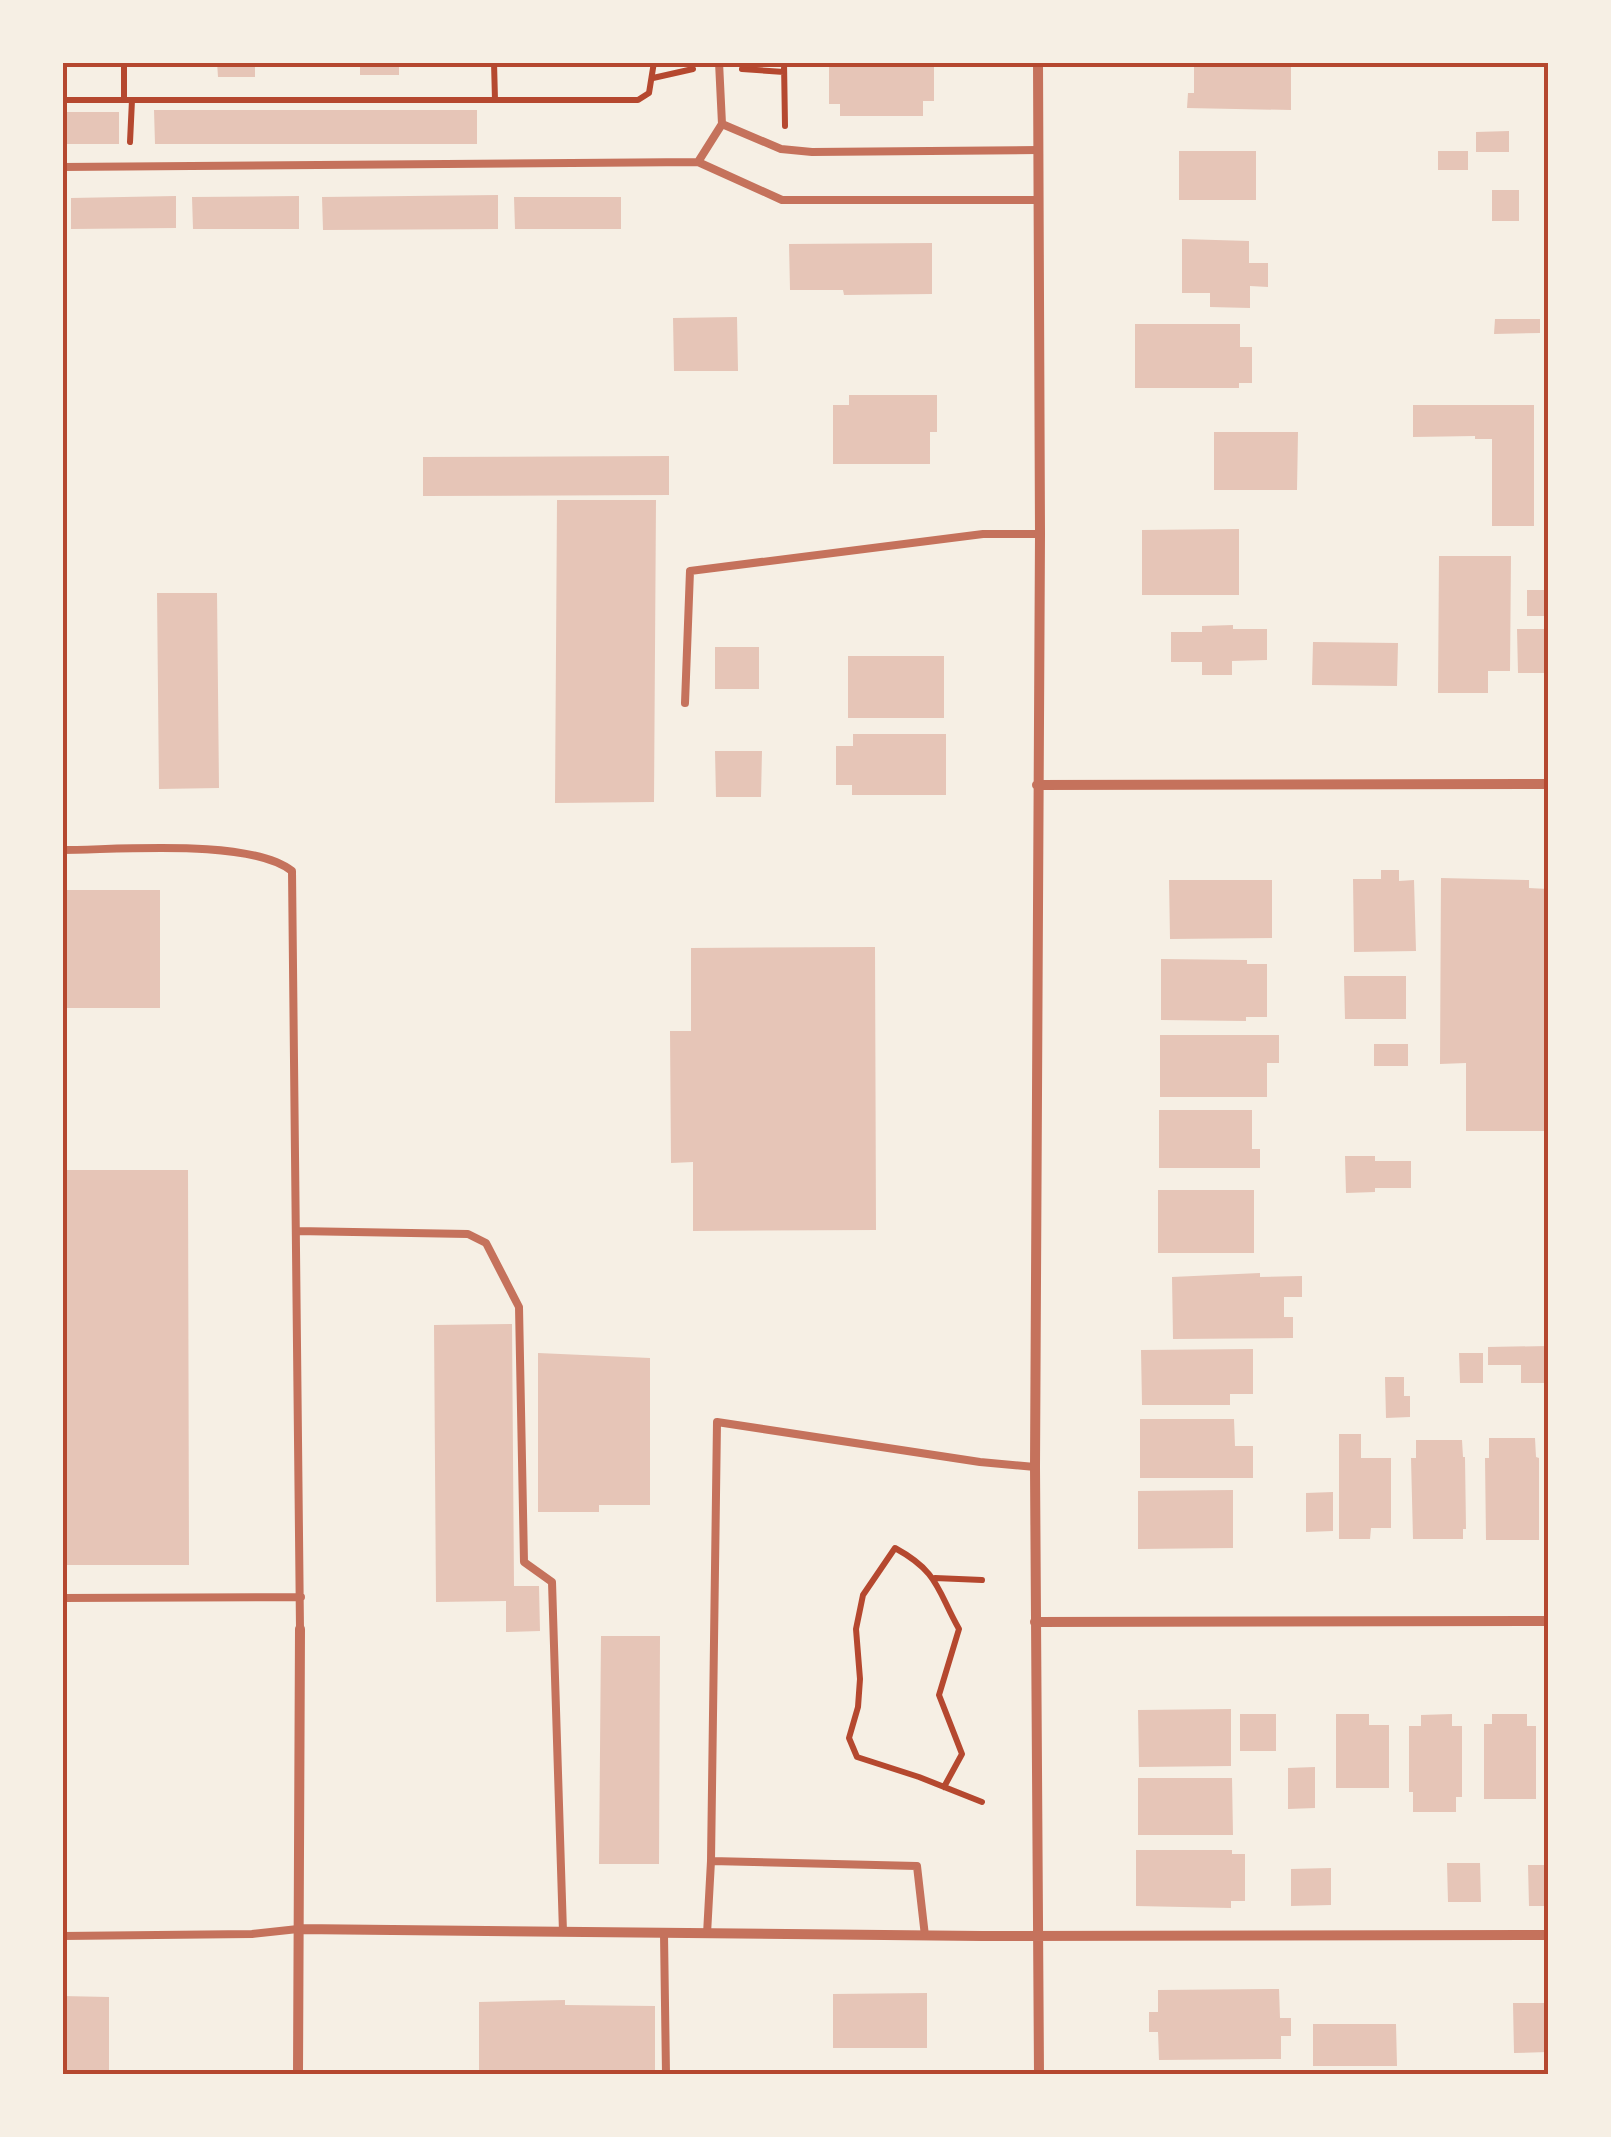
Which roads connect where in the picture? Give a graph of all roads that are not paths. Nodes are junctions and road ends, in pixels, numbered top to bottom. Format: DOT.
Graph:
graph roads {
  1 [pos="720,62"];
  2 [pos="1038,62"];
  3 [pos="722,124"];
  4 [pos="1038,150"];
  5 [pos="698,162"];
  6 [pos="62,167"];
  7 [pos="1037,200"];
  8 [pos="1040,534"];
  9 [pos="685,703"];
  10 [pos="1548,784"];
  11 [pos="1037,785"];
  12 [pos="62,850"];
  13 [pos="296,1232"];
  14 [pos="1035,1467"];
  15 [pos="62,1598"];
  16 [pos="301,1598"];
  17 [pos="1548,1621"];
  18 [pos="1036,1622"];
  19 [pos="300,1628"];
  20 [pos="711,1861"];
  21 [pos="298,1929"];
  22 [pos="563,1932"];
  23 [pos="664,1934"];
  24 [pos="707,1934"];
  25 [pos="1548,1935"];
  26 [pos="62,1936"];
  27 [pos="926,1936"];
  28 [pos="1038,1936"];
  29 [pos="298,2074"];
  30 [pos="666,2074"];
  31 [pos="1039,2074"];
  1 -- 3 [label="lane"];
  2 -- 4 [label="street"];
  3 -- 4 [label="lane"];
  3 -- 5 [label="lane"];
  4 -- 7 [label="street"];
  5 -- 6 [label="lane"];
  5 -- 7 [label="lane"];
  7 -- 8 [label="street"];
  8 -- 9 [label="lane"];
  8 -- 11 [label="street"];
  10 -- 11 [label="street"];
  11 -- 14 [label="street"];
  12 -- 13 [label="lane"];
  13 -- 16 [label="lane"];
  13 -- 22 [label="lane"];
  14 -- 18 [label="street"];
  14 -- 20 [label="lane"];
  15 -- 16 [label="lane"];
  16 -- 19 [label="lane"];
  17 -- 18 [label="street"];
  18 -- 28 [label="street"];
  19 -- 21 [label="street"];
  20 -- 24 [label="lane"];
  20 -- 27 [label="lane"];
  21 -- 22 [label="street"];
  21 -- 26 [label="lane"];
  21 -- 29 [label="street"];
  22 -- 23 [label="street"];
  23 -- 24 [label="street"];
  23 -- 30 [label="lane"];
  24 -- 27 [label="street"];
  25 -- 28 [label="street"];
  27 -- 28 [label="street"];
  28 -- 31 [label="street"];
}
